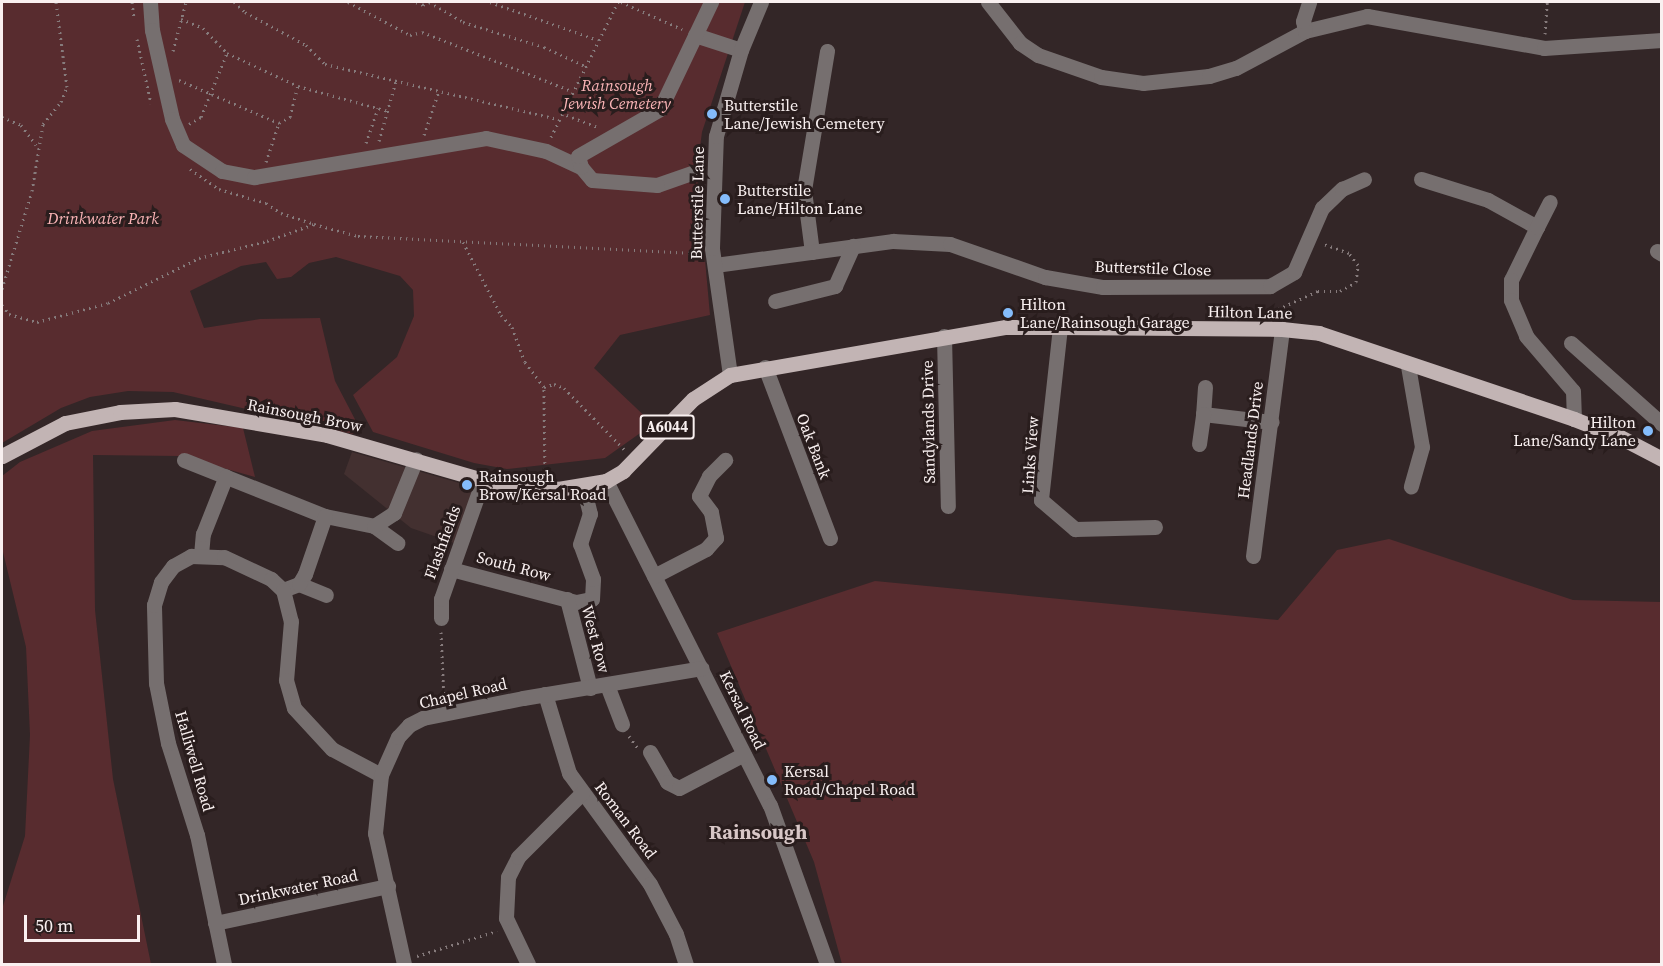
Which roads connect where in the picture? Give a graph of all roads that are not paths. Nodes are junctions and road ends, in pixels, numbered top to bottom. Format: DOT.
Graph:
graph roads {
  1 [pos="150,2"];
  2 [pos="711,2"];
  3 [pos="761,2"];
  4 [pos="988,2"];
  5 [pos="1309,2"];
  6 [pos="1305,31"];
  7 [pos="695,35"];
  8 [pos="1662,40"];
  9 [pos="741,50"];
  10 [pos="827,51"];
  11 [pos="581,167"];
  12 [pos="697,171"];
  13 [pos="1364,178"];
  14 [pos="1421,179"];
  15 [pos="1550,202"];
  16 [pos="1537,226"];
  17 [pos="853,246"];
  18 [pos="812,252"];
  19 [pos="714,265"];
  20 [pos="775,301"];
  21 [pos="1060,327"];
  22 [pos="1282,329"];
  23 [pos="944,336"];
  24 [pos="1571,343"];
  25 [pos="1408,366"];
  26 [pos="765,368"];
  27 [pos="730,375"];
  28 [pos="1205,387"];
  29 [pos="1203,414"];
  30 [pos="1574,419"];
  31 [pos="1272,422"];
  32 [pos="1662,424"];
  33 [pos="1199,444"];
  34 [pos="2,456"];
  35 [pos="416,459"];
  36 [pos="724,459"];
  37 [pos="1662,459"];
  38 [pos="184,460"];
  39 [pos="226,476"];
  40 [pos="483,480"];
  41 [pos="606,481"];
  42 [pos="583,486"];
  43 [pos="1411,486"];
  44 [pos="948,506"];
  45 [pos="325,516"];
  46 [pos="374,526"];
  47 [pos="1155,527"];
  48 [pos="830,538"];
  49 [pos="397,543"];
  50 [pos="201,555"];
  51 [pos="1253,556"];
  52 [pos="451,568"];
  53 [pos="654,576"];
  54 [pos="298,584"];
  55 [pos="283,590"];
  56 [pos="326,595"];
  57 [pos="567,599"];
  58 [pos="441,618"];
  59 [pos="702,668"];
  60 [pos="606,685"];
  61 [pos="590,688"];
  62 [pos="545,694"];
  63 [pos="622,724"];
  64 [pos="650,752"];
  65 [pos="744,754"];
  66 [pos="381,775"];
  67 [pos="582,793"];
  68 [pos="388,886"];
  69 [pos="214,923"];
  70 [pos="404,962"];
  71 [pos="224,964"];
  72 [pos="528,964"];
  73 [pos="686,964"];
  74 [pos="827,964"];
  1 -- 11 [label="street"];
  2 -- 7 [label="street"];
  3 -- 9 [label="street, Butterstile Lane"];
  4 -- 6 [label="street"];
  5 -- 6 [label="street"];
  6 -- 8 [label="street"];
  7 -- 9 [label="street"];
  7 -- 11 [label="street"];
  9 -- 19 [label="street, Butterstile Lane"];
  10 -- 18 [label="street"];
  11 -- 12 [label="street"];
  13 -- 17 [label="street, Butterstile Close"];
  14 -- 16 [label="street"];
  15 -- 16 [label="street"];
  16 -- 30 [label="street"];
  17 -- 18 [label="street, Butterstile Close"];
  17 -- 20 [label="street"];
  18 -- 19 [label="street, Butterstile Close"];
  19 -- 27 [label="street, Butterstile Lane"];
  21 -- 22 [label="main road, Hilton Lane / A6044"];
  21 -- 23 [label="main road, Hilton Lane / A6044"];
  21 -- 47 [label="street, Links View"];
  22 -- 25 [label="main road, Hilton Lane / A6044"];
  22 -- 31 [label="street, Headlands Drive"];
  23 -- 26 [label="main road, Hilton Lane / A6044"];
  23 -- 44 [label="street, Sandylands Drive"];
  24 -- 32 [label="street"];
  25 -- 30 [label="main road, Hilton Lane / A6044"];
  25 -- 43 [label="street"];
  26 -- 27 [label="main road, Hilton Lane / A6044"];
  26 -- 48 [label="street, Oak Bank"];
  27 -- 41 [label="main road, Hilton Lane / A6044"];
  28 -- 29 [label="street"];
  29 -- 31 [label="street"];
  29 -- 33 [label="street"];
  30 -- 37 [label="main road, Hilton Lane / A6044"];
  31 -- 51 [label="street, Headlands Drive"];
  34 -- 35 [label="main road, Rainsough Brow"];
  35 -- 40 [label="main road, Rainsough Brow"];
  35 -- 46 [label="street"];
  36 -- 53 [label="street"];
  38 -- 39 [label="street"];
  39 -- 45 [label="street"];
  39 -- 50 [label="street"];
  40 -- 42 [label="main road, Rainsough Brow"];
  40 -- 52 [label="street, Flashfields"];
  41 -- 42 [label="main road, Rainsough Brow"];
  41 -- 53 [label="street, Kersal Road"];
  42 -- 57 [label="street"];
  45 -- 46 [label="street"];
  45 -- 54 [label="street"];
  46 -- 49 [label="street"];
  50 -- 55 [label="street"];
  50 -- 69 [label="street, Halliwell Road"];
  52 -- 57 [label="street, South Row"];
  52 -- 58 [label="street, Flashfields"];
  53 -- 59 [label="street, Kersal Road"];
  54 -- 55 [label="street"];
  54 -- 56 [label="street"];
  55 -- 66 [label="street"];
  57 -- 61 [label="street, West Row"];
  59 -- 60 [label="street, Chapel Road"];
  59 -- 65 [label="street, Kersal Road"];
  60 -- 61 [label="street, Chapel Road"];
  60 -- 63 [label="street"];
  61 -- 62 [label="street, Chapel Road"];
  62 -- 66 [label="street, Chapel Road"];
  62 -- 67 [label="street, Roman Road"];
  64 -- 65 [label="street"];
  65 -- 74 [label="street, Kersal Road"];
  66 -- 68 [label="street, Chapel Road"];
  67 -- 72 [label="street"];
  67 -- 73 [label="street, Roman Road"];
  68 -- 69 [label="street, Drinkwater Road"];
  68 -- 70 [label="street, Chapel Road"];
  69 -- 71 [label="street, Halliwell Road"];
}
